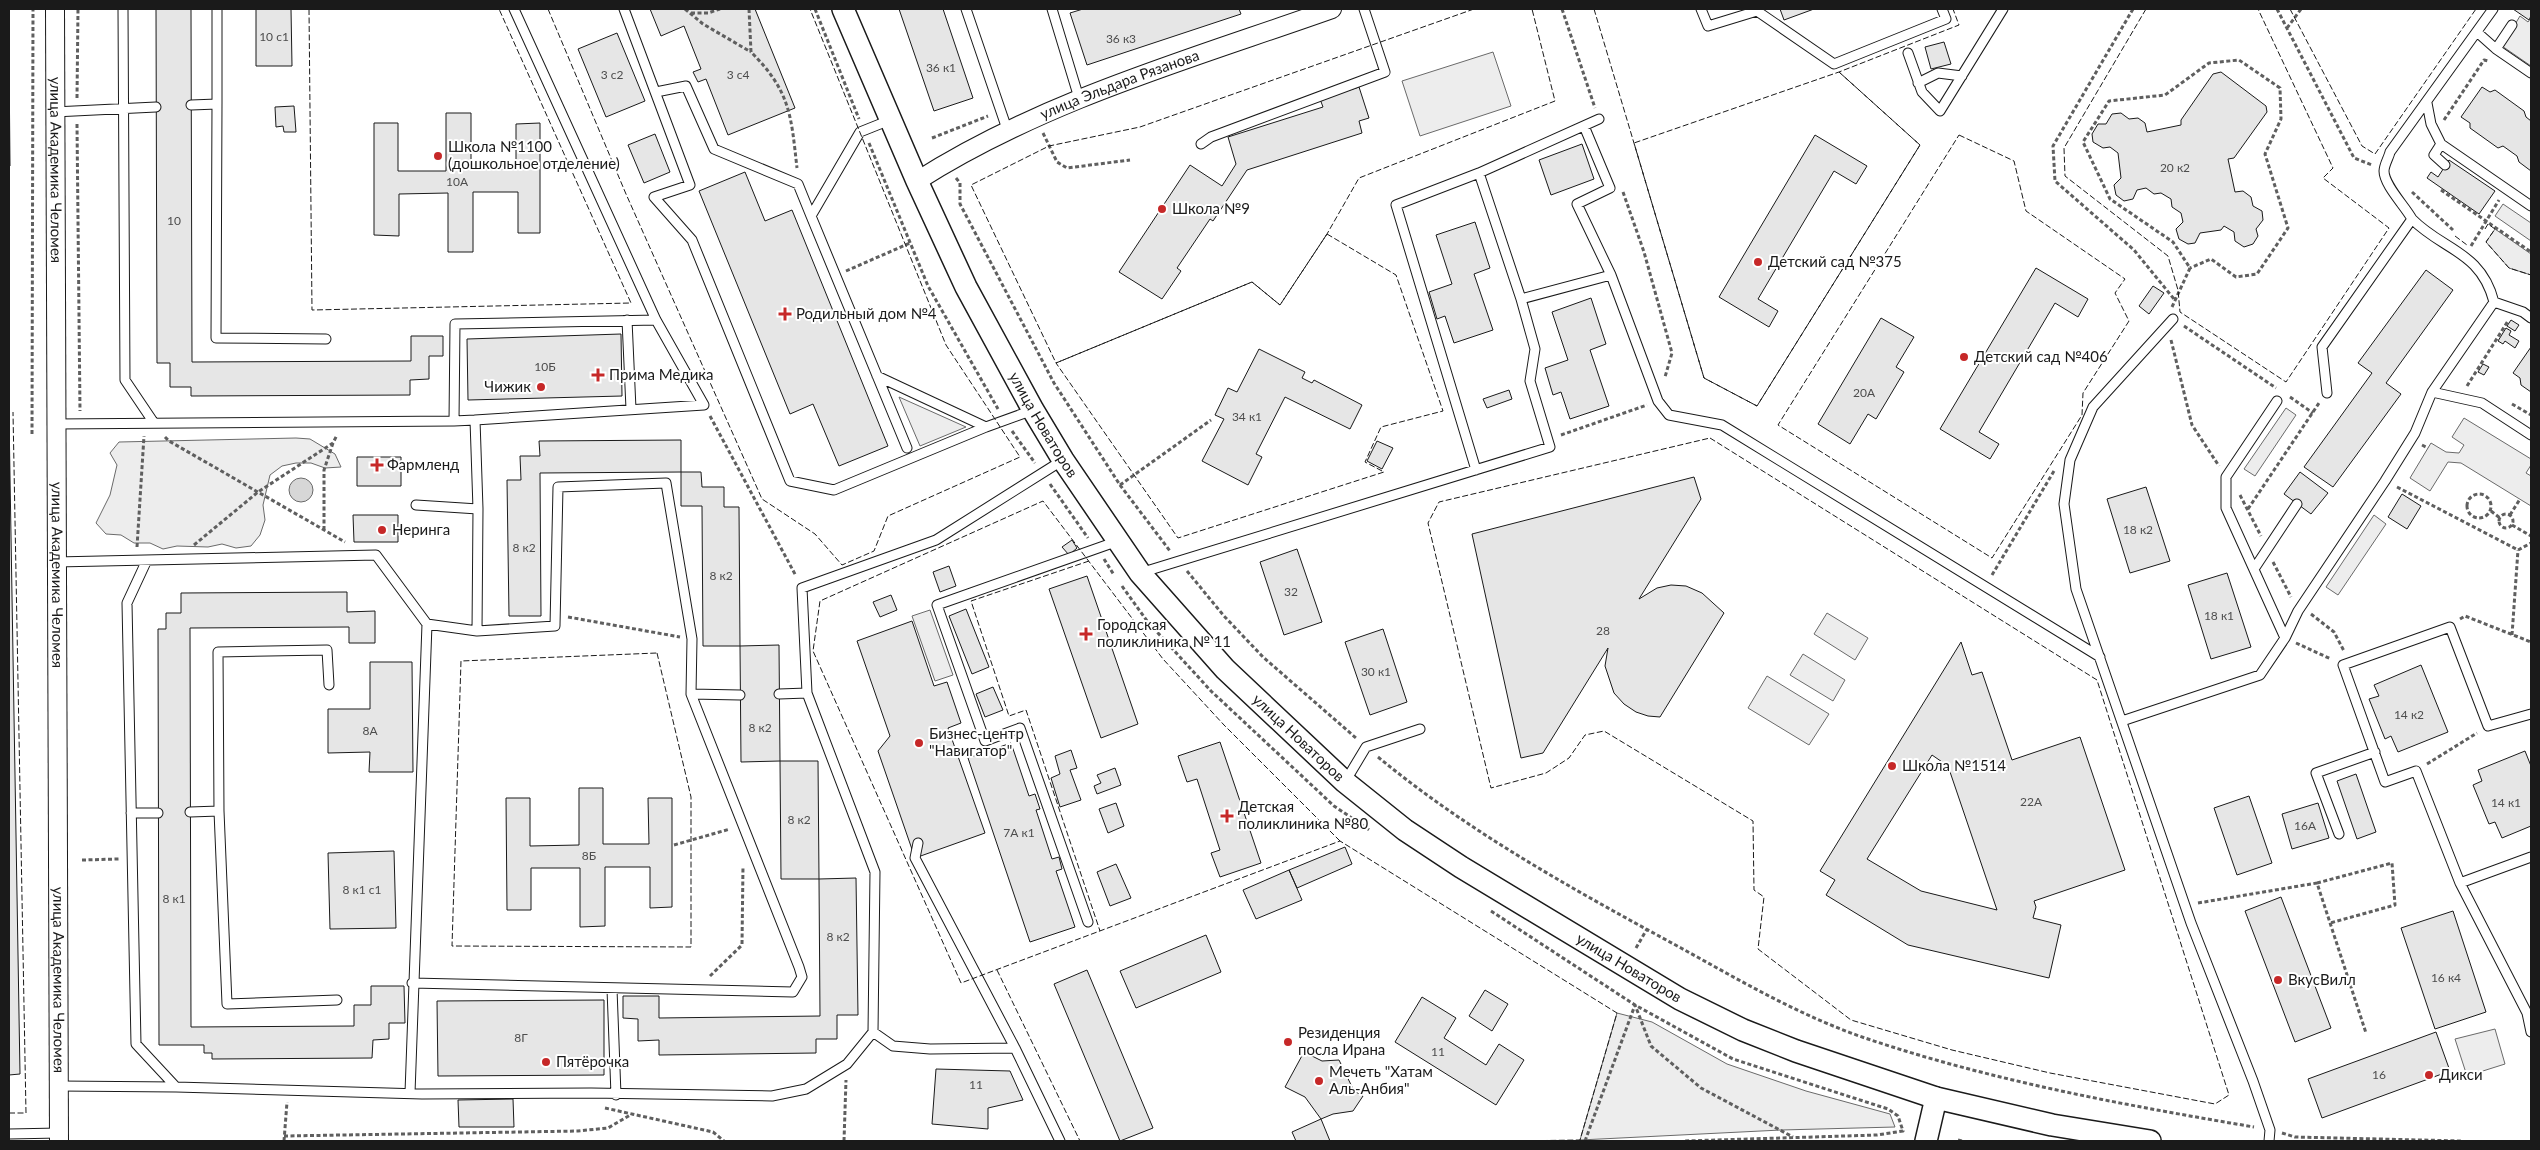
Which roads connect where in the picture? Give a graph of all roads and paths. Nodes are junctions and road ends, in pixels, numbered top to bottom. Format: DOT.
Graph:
graph roads {
  1 [pos="33,9"];
  2 [pos="54,9"];
  3 [pos="78,9"];
  4 [pos="123,9"];
  5 [pos="217,9"];
  6 [pos="514,9"];
  7 [pos="624,9"];
  8 [pos="685,9"];
  9 [pos="720,9"];
  10 [pos="749,9"];
  11 [pos="843,9"];
  12 [pos="966,9"];
  13 [pos="1052,9"];
  14 [pos="1332,9"];
  15 [pos="1364,9"];
  16 [pos="1562,9"];
  17 [pos="1701,9"];
  18 [pos="1942,9"];
  19 [pos="2003,9"];
  20 [pos="2132,9"];
  21 [pos="2277,9"];
  22 [pos="2301,9"];
  23 [pos="2493,9"];
  24 [pos="690,13"];
  25 [pos="2512,24"];
  26 [pos="2287,28"];
  27 [pos="2478,33"];
  28 [pos="2496,49"];
  29 [pos="751,52"];
  30 [pos="1908,53"];
  31 [pos="2492,61"];
  32 [pos="2531,73"];
  33 [pos="1962,76"];
  34 [pos="1918,82"];
  35 [pos="656,92"];
  36 [pos="1081,97"];
  37 [pos="2427,103"];
  38 [pos="217,104"];
  39 [pos="191,105"];
  40 [pos="156,107"];
  41 [pos="124,109"];
  42 [pos="77,111"];
  43 [pos="54,112"];
  44 [pos="1036,116"];
  45 [pos="1599,119"];
  46 [pos="890,120"];
  47 [pos="2443,122"];
  48 [pos="1584,126"];
  49 [pos="1007,129"];
  50 [pos="1201,144"];
  51 [pos="2441,144"];
  52 [pos="1130,160"];
  53 [pos="947,162"];
  54 [pos="2445,165"];
  55 [pos="2377,167"];
  56 [pos="1479,173"];
  57 [pos="917,181"];
  58 [pos="798,184"];
  59 [pos="2405,186"];
  60 [pos="2507,189"];
  61 [pos="1623,190"];
  62 [pos="2440,190"];
  63 [pos="2531,206"];
  64 [pos="812,216"];
  65 [pos="2412,219"];
  66 [pos="2486,220"];
  67 [pos="2458,234"];
  68 [pos="2465,239"];
  69 [pos="910,242"];
  70 [pos="2531,252"];
  71 [pos="2190,268"];
  72 [pos="1611,275"];
  73 [pos="836,276"];
  74 [pos="1521,299"];
  75 [pos="2174,299"];
  76 [pos="2494,302"];
  77 [pos="2511,317"];
  78 [pos="2173,318"];
  79 [pos="2531,318"];
  80 [pos="627,320"];
  81 [pos="656,320"];
  82 [pos="326,339"];
  83 [pos="877,376"];
  84 [pos="2472,388"];
  85 [pos="2280,390"];
  86 [pos="2432,392"];
  87 [pos="2327,393"];
  88 [pos="2288,396"];
  89 [pos="2506,400"];
  90 [pos="1658,401"];
  91 [pos="2277,401"];
  92 [pos="704,405"];
  93 [pos="631,409"];
  94 [pos="1033,410"];
  95 [pos="2313,413"];
  96 [pos="2531,415"];
  97 [pos="475,420"];
  98 [pos="1211,420"];
  99 [pos="454,421"];
  100 [pos="342,422"];
  101 [pos="149,423"];
  102 [pos="55,424"];
  103 [pos="80,424"];
  104 [pos="986,427"];
  105 [pos="32,434"];
  106 [pos="2531,435"];
  107 [pos="2424,437"];
  108 [pos="333,442"];
  109 [pos="1550,447"];
  110 [pos="907,448"];
  111 [pos="2428,448"];
  112 [pos="1063,460"];
  113 [pos="2070,460"];
  114 [pos="1476,470"];
  115 [pos="2226,477"];
  116 [pos="2385,482"];
  117 [pos="1120,485"];
  118 [pos="258,492"];
  119 [pos="2520,499"];
  120 [pos="2298,504"];
  121 [pos="416,505"];
  122 [pos="478,509"];
  123 [pos="2248,509"];
  124 [pos="2491,510"];
  125 [pos="2510,515"];
  126 [pos="2475,518"];
  127 [pos="2500,518"];
  128 [pos="2512,525"];
  129 [pos="2470,526"];
  130 [pos="324,530"];
  131 [pos="2531,536"];
  132 [pos="1118,541"];
  133 [pos="2531,542"];
  134 [pos="2267,549"];
  135 [pos="2518,550"];
  136 [pos="376,555"];
  137 [pos="176,559"];
  138 [pos="137,560"];
  139 [pos="147,560"];
  140 [pos="1178,561"];
  141 [pos="56,562"];
  142 [pos="2254,569"];
  143 [pos="1140,573"];
  144 [pos="1985,586"];
  145 [pos="802,588"];
  146 [pos="2301,606"];
  147 [pos="555,615"];
  148 [pos="427,624"];
  149 [pos="2450,627"];
  150 [pos="477,631"];
  151 [pos="2512,635"];
  152 [pos="2285,638"];
  153 [pos="692,639"];
  154 [pos="2531,642"];
  155 [pos="2100,657"];
  156 [pos="2346,664"];
  157 [pos="329,685"];
  158 [pos="807,693"];
  159 [pos="691,694"];
  160 [pos="779,694"];
  161 [pos="740,695"];
  162 [pos="2531,714"];
  163 [pos="2122,721"];
  164 [pos="2488,726"];
  165 [pos="1420,729"];
  166 [pos="1366,747"];
  167 [pos="2375,752"];
  168 [pos="2416,771"];
  169 [pos="1345,782"];
  170 [pos="219,811"];
  171 [pos="190,812"];
  172 [pos="131,813"];
  173 [pos="158,813"];
  174 [pos="744,824"];
  175 [pos="2339,834"];
  176 [pos="918,843"];
  177 [pos="674,846"];
  178 [pos="2531,857"];
  179 [pos="118,859"];
  180 [pos="82,860"];
  181 [pos="744,862"];
  182 [pos="2317,883"];
  183 [pos="2460,883"];
  184 [pos="2185,905"];
  185 [pos="1088,922"];
  186 [pos="2330,923"];
  187 [pos="1646,929"];
  188 [pos="1636,948"];
  189 [pos="412,983"];
  190 [pos="612,989"];
  191 [pos="696,991"];
  192 [pos="337,1000"];
  193 [pos="2529,1014"];
  194 [pos="873,1032"];
  195 [pos="2531,1032"];
  196 [pos="2366,1033"];
  197 [pos="1015,1048"];
  198 [pos="847,1064"];
  199 [pos="1810,1085"];
  200 [pos="59,1086"];
  201 [pos="176,1087"];
  202 [pos="288,1090"];
  203 [pos="410,1093"];
  204 [pos="591,1093"];
  205 [pos="616,1095"];
  206 [pos="1936,1098"];
  207 [pos="632,1114"];
  208 [pos="2270,1130"];
  209 [pos="9,1134"];
  210 [pos="284,1136"];
  211 [pos="59,1137"];
  212 [pos="1794,1137"];
  213 [pos="284,1141"];
  214 [pos="724,1141"];
  215 [pos="844,1141"];
  216 [pos="1060,1141"];
  217 [pos="1585,1141"];
  218 [pos="1684,1141"];
  219 [pos="1926,1141"];
  220 [pos="2150,1141"];
  221 [pos="2269,1141"];
  222 [pos="2461,1141"];
  1 -- 105 [label="path"];
  2 -- 43 [label="street, улица Академика Челомея"];
  3 -- 42 [label="path"];
  4 -- 41 [label="lane"];
  5 -- 38 [label="lane"];
  6 -- 81 [label="lane"];
  7 -- 35 [label="lane"];
  8 -- 24 [label="path"];
  9 -- 24 [label="path"];
  10 -- 29 [label="path"];
  11 -- 46 [label="street, улица Новаторов"];
  12 -- 49 [label="lane"];
  13 -- 36 [label="lane"];
  14 -- 36 [label="street, улица Эльдара Рязанова"];
  15 -- 50 [label="lane"];
  16 -- 45 [label="path"];
  17 -- 18 [label="lane"];
  19 -- 33 [label="lane"];
  20 -- 75 [label="path"];
  21 -- 26 [label="path"];
  22 -- 26 [label="path"];
  23 -- 27 [label="lane"];
  24 -- 29 [label="path"];
  25 -- 28 [label="lane"];
  26 -- 55 [label="path"];
  27 -- 28 [label="lane"];
  27 -- 37 [label="lane"];
  28 -- 32 [label="lane"];
  29 -- 58 [label="path"];
  30 -- 34 [label="lane"];
  31 -- 47 [label="path"];
  33 -- 34 [label="lane"];
  33 -- 34 [label="lane"];
  35 -- 58 [label="lane"];
  35 -- 104 [label="lane"];
  36 -- 44 [label="street, улица Эльдара Рязанова"];
  37 -- 51 [label="lane"];
  37 -- 65 [label="lane"];
  38 -- 39 [label="lane"];
  38 -- 82 [label="lane"];
  40 -- 41 [label="lane"];
  41 -- 42 [label="lane"];
  41 -- 101 [label="lane"];
  42 -- 43 [label="lane"];
  42 -- 103 [label="path"];
  43 -- 102 [label="street, улица Академика Челомея"];
  44 -- 49 [label="street, улица Эльдара Рязанова"];
  44 -- 52 [label="path"];
  45 -- 48 [label="lane"];
  46 -- 57 [label="street, улица Новаторов"];
  46 -- 64 [label="lane"];
  48 -- 56 [label="lane"];
  48 -- 72 [label="lane"];
  49 -- 53 [label="street, улица Эльдара Рязанова"];
  51 -- 54 [label="lane"];
  51 -- 60 [label="lane"];
  53 -- 57 [label="street, улица Эльдара Рязанова"];
  53 -- 117 [label="path"];
  56 -- 74 [label="lane"];
  56 -- 114 [label="lane"];
  57 -- 94 [label="street, улица Новаторов"];
  58 -- 64 [label="lane"];
  59 -- 67 [label="path"];
  60 -- 63 [label="lane"];
  60 -- 66 [label="path"];
  61 -- 90 [label="path"];
  62 -- 66 [label="path"];
  64 -- 73 [label="lane"];
  65 -- 76 [label="lane"];
  65 -- 87 [label="lane"];
  66 -- 68 [label="path"];
  66 -- 70 [label="path"];
  69 -- 73 [label="path"];
  71 -- 71 [label="path"];
  71 -- 75 [label="path"];
  72 -- 74 [label="lane"];
  72 -- 90 [label="lane"];
  73 -- 83 [label="lane"];
  74 -- 109 [label="lane"];
  75 -- 78 [label="path"];
  76 -- 79 [label="lane"];
  76 -- 86 [label="lane"];
  77 -- 84 [label="path"];
  78 -- 85 [label="path"];
  78 -- 113 [label="lane"];
  78 -- 115 [label="path"];
  80 -- 81 [label="lane"];
  80 -- 93 [label="lane"];
  80 -- 99 [label="lane"];
  81 -- 92 [label="lane"];
  83 -- 104 [label="lane"];
  83 -- 110 [label="lane"];
  86 -- 106 [label="lane"];
  86 -- 116 [label="lane"];
  87 -- 95 [label="path"];
  88 -- 95 [label="path"];
  89 -- 96 [label="path"];
  90 -- 109 [label="path"];
  90 -- 144 [label="lane"];
  91 -- 115 [label="lane"];
  92 -- 93 [label="lane"];
  92 -- 145 [label="path"];
  93 -- 97 [label="lane"];
  94 -- 104 [label="lane"];
  94 -- 112 [label="street, улица Новаторов"];
  95 -- 123 [label="path"];
  97 -- 99 [label="lane"];
  97 -- 122 [label="lane"];
  98 -- 117 [label="path"];
  99 -- 100 [label="lane"];
  100 -- 101 [label="lane"];
  100 -- 108 [label="path"];
  101 -- 103 [label="lane"];
  101 -- 118 [label="path"];
  101 -- 138 [label="path"];
  102 -- 103 [label="lane"];
  102 -- 141 [label="street, улица Академика Челомея"];
  107 -- 111 [label="path"];
  108 -- 118 [label="path"];
  108 -- 130 [label="path"];
  109 -- 114 [label="lane"];
  112 -- 132 [label="street, улица Новаторов"];
  112 -- 145 [label="lane"];
  113 -- 144 [label="path"];
  113 -- 155 [label="lane"];
  114 -- 140 [label="lane"];
  115 -- 123 [label="path"];
  115 -- 142 [label="lane"];
  116 -- 129 [label="path"];
  116 -- 146 [label="lane"];
  117 -- 140 [label="path"];
  118 -- 130 [label="path"];
  118 -- 137 [label="path"];
  119 -- 125 [label="path"];
  120 -- 134 [label="lane"];
  121 -- 122 [label="lane"];
  122 -- 150 [label="lane"];
  123 -- 134 [label="path"];
  124 -- 126 [label="path"];
  124 -- 126 [label="path"];
  124 -- 127 [label="path"];
  125 -- 127 [label="path"];
  125 -- 128 [label="path"];
  126 -- 129 [label="path"];
  127 -- 128 [label="path"];
  128 -- 131 [label="path"];
  129 -- 135 [label="path"];
  130 -- 136 [label="path"];
  132 -- 143 [label="street, улица Новаторов"];
  132 -- 185 [label="lane"];
  133 -- 135 [label="path"];
  134 -- 142 [label="lane"];
  134 -- 146 [label="path"];
  135 -- 151 [label="path"];
  136 -- 137 [label="lane"];
  136 -- 148 [label="lane"];
  137 -- 139 [label="lane"];
  138 -- 139 [label="lane"];
  138 -- 141 [label="lane"];
  139 -- 172 [label="lane"];
  140 -- 143 [label="lane"];
  140 -- 166 [label="path"];
  141 -- 200 [label="street, улица Академика Челомея"];
  142 -- 152 [label="lane"];
  143 -- 169 [label="street, улица Новаторов"];
  144 -- 155 [label="lane"];
  145 -- 158 [label="lane"];
  146 -- 152 [label="lane"];
  146 -- 156 [label="path"];
  147 -- 150 [label="lane"];
  147 -- 153 [label="path"];
  147 -- 153 [label="lane"];
  148 -- 150 [label="lane"];
  148 -- 189 [label="lane"];
  149 -- 151 [label="path"];
  149 -- 156 [label="lane"];
  149 -- 164 [label="lane"];
  151 -- 154 [label="path"];
  152 -- 156 [label="path"];
  152 -- 163 [label="lane"];
  153 -- 159 [label="lane"];
  155 -- 163 [label="lane"];
  156 -- 167 [label="lane"];
  157 -- 170 [label="lane"];
  158 -- 160 [label="lane"];
  158 -- 194 [label="lane"];
  159 -- 161 [label="lane"];
  159 -- 174 [label="lane"];
  162 -- 164 [label="lane"];
  163 -- 184 [label="lane"];
  164 -- 168 [label="path"];
  165 -- 166 [label="lane"];
  166 -- 169 [label="lane"];
  166 -- 187 [label="path"];
  167 -- 168 [label="lane"];
  167 -- 175 [label="lane"];
  168 -- 183 [label="lane"];
  169 -- 206 [label="street, улица Новаторов"];
  170 -- 171 [label="lane"];
  170 -- 192 [label="lane"];
  172 -- 173 [label="lane"];
  172 -- 201 [label="lane"];
  174 -- 177 [label="path"];
  174 -- 191 [label="lane"];
  176 -- 197 [label="lane"];
  178 -- 183 [label="lane"];
  179 -- 180 [label="path"];
  181 -- 191 [label="path"];
  182 -- 184 [label="path"];
  182 -- 186 [label="path"];
  182 -- 186 [label="path"];
  183 -- 193 [label="lane"];
  184 -- 208 [label="lane"];
  186 -- 196 [label="path"];
  187 -- 188 [label="path"];
  187 -- 208 [label="path"];
  189 -- 190 [label="lane"];
  189 -- 203 [label="lane"];
  190 -- 191 [label="lane"];
  190 -- 205 [label="lane"];
  193 -- 195 [label="lane"];
  194 -- 197 [label="lane"];
  194 -- 198 [label="lane"];
  197 -- 216 [label="lane"];
  198 -- 205 [label="lane"];
  198 -- 215 [label="path"];
  199 -- 212 [label="path"];
  200 -- 201 [label="lane"];
  200 -- 211 [label="street, улица Академика Челомея"];
  201 -- 202 [label="lane"];
  202 -- 203 [label="lane"];
  202 -- 210 [label="path"];
  203 -- 204 [label="lane"];
  204 -- 205 [label="lane"];
  204 -- 207 [label="path"];
  206 -- 219 [label="street"];
  206 -- 220 [label="street, улица Новаторов"];
  207 -- 210 [label="path"];
  207 -- 214 [label="path"];
  208 -- 221 [label="lane"];
  208 -- 222 [label="path"];
  209 -- 211 [label="lane"];
  210 -- 213 [label="path"];
  212 -- 217 [label="path"];
  212 -- 218 [label="path"];
}
